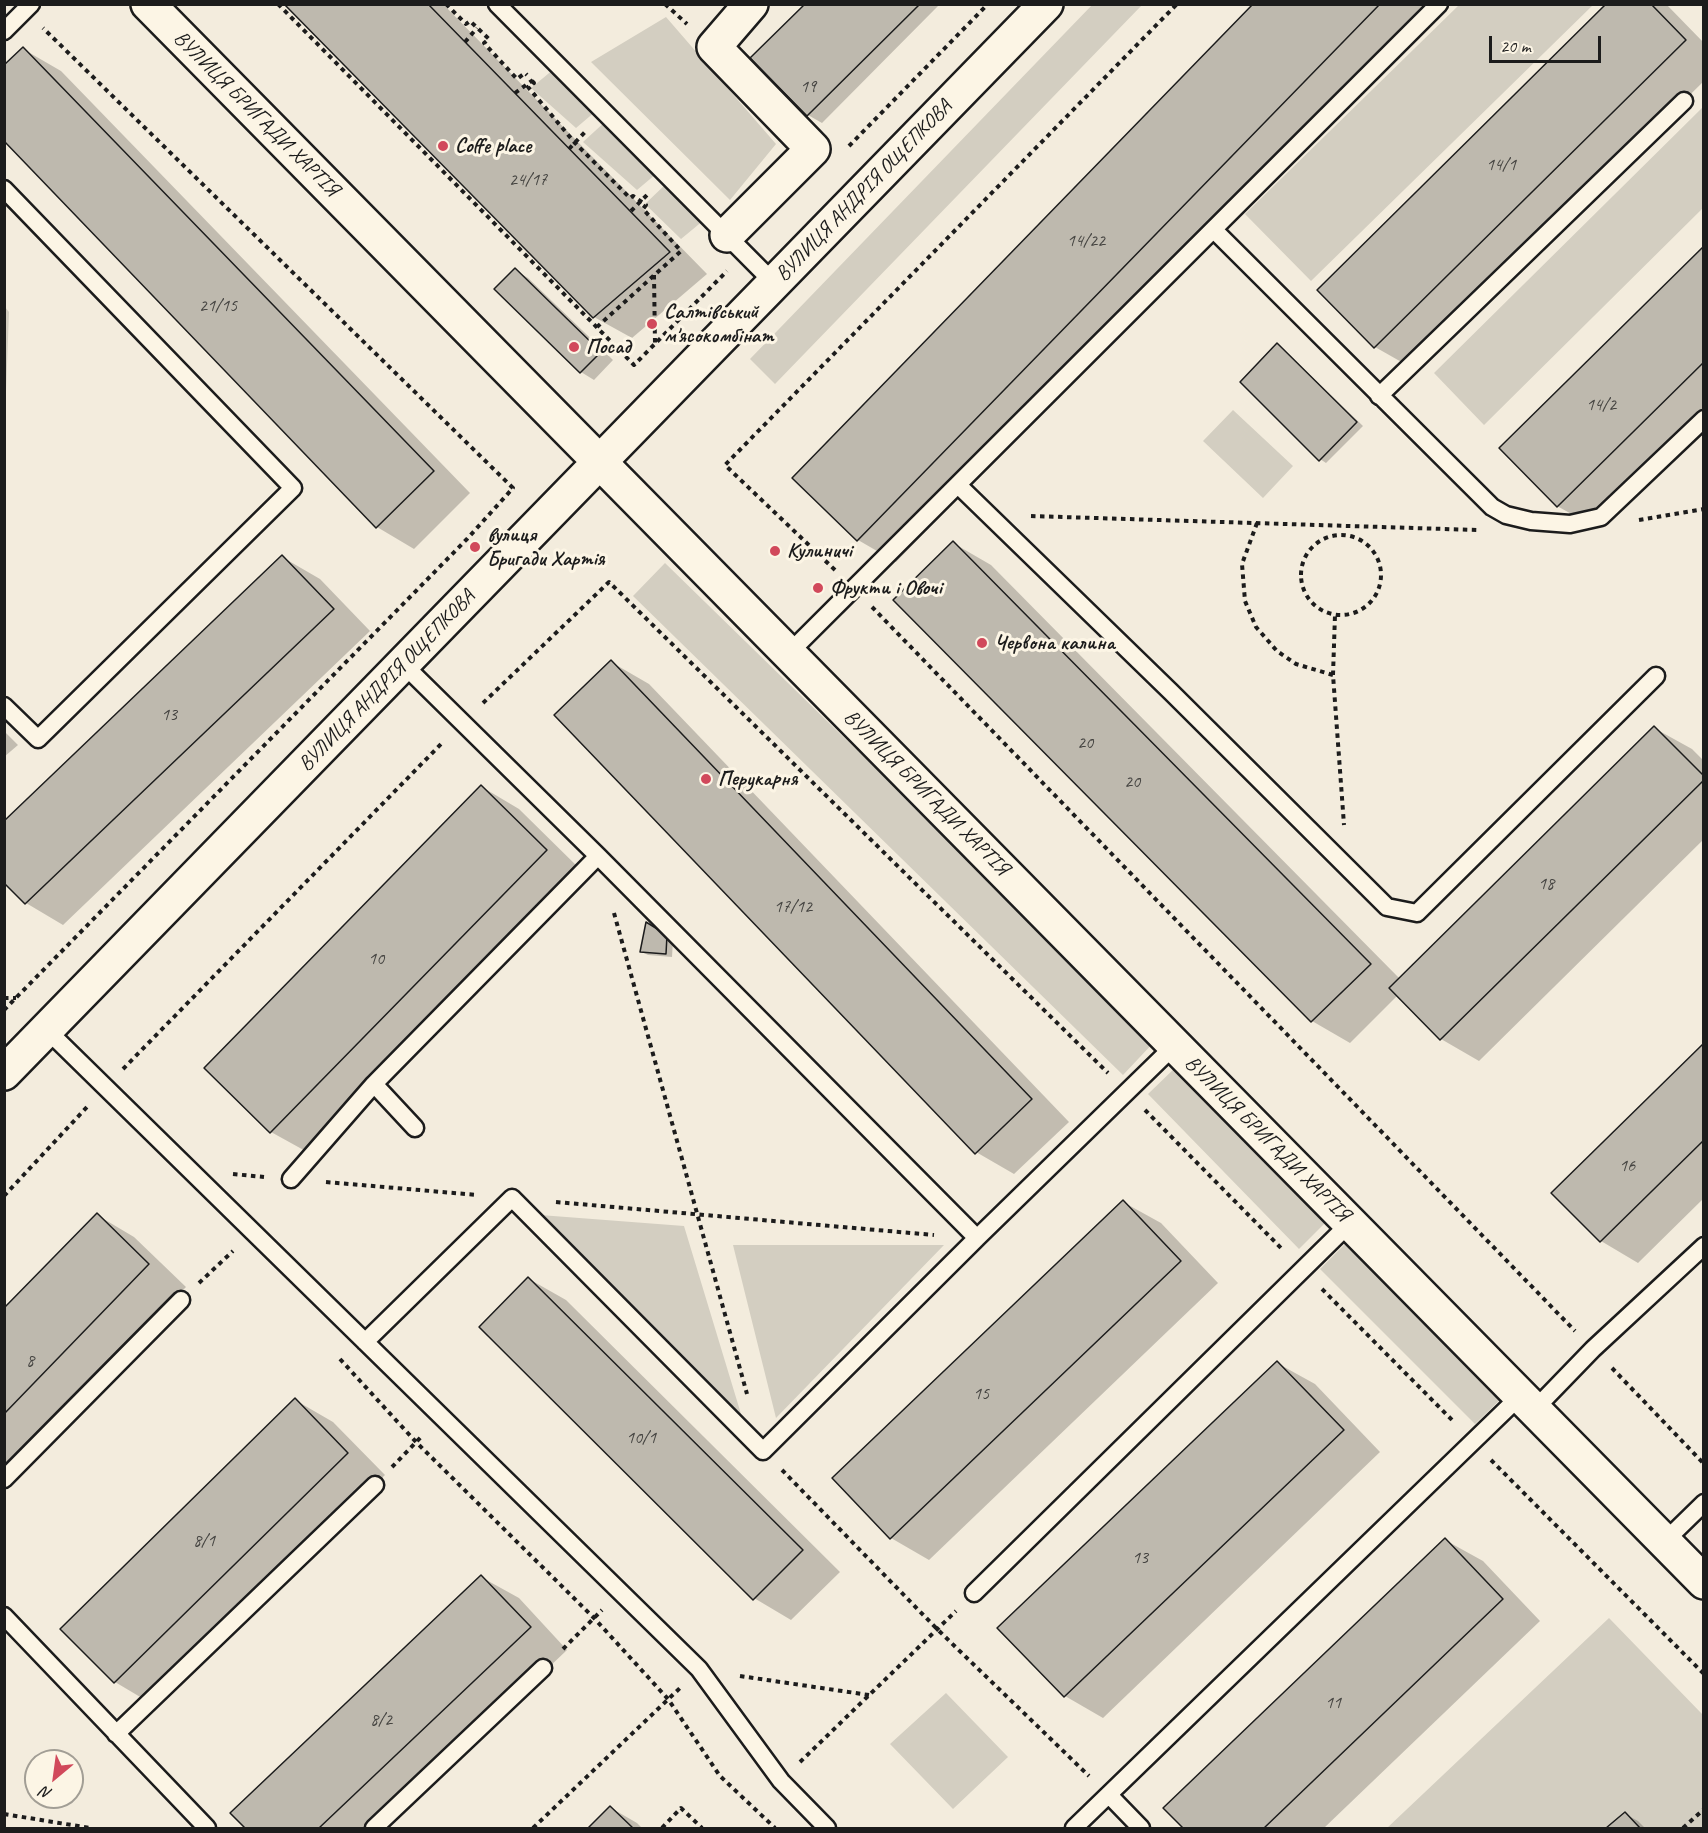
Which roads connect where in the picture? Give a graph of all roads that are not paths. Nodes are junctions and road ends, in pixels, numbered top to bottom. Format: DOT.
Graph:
graph roads {
  1 [pos="148,4"];
  2 [pos="497,4"];
  3 [pos="751,4"];
  4 [pos="1046,4"];
  5 [pos="1439,4"];
  6 [pos="28,8"];
  7 [pos="4,31"];
  8 [pos="1684,100"];
  9 [pos="4,189"];
  10 [pos="1214,230"];
  11 [pos="727,235"];
  12 [pos="774,283"];
  13 [pos="1379,396"];
  14 [pos="1704,419"];
  15 [pos="600,462"];
  16 [pos="958,485"];
  17 [pos="788,654"];
  18 [pos="403,664"];
  19 [pos="1656,676"];
  20 [pos="4,706"];
  21 [pos="598,856"];
  22 [pos="46,1029"];
  23 [pos="1175,1045"];
  24 [pos="4,1073"];
  25 [pos="374,1084"];
  26 [pos="415,1128"];
  27 [pos="291,1179"];
  28 [pos="1350,1223"];
  29 [pos="976,1238"];
  30 [pos="1704,1246"];
  31 [pos="181,1299"];
  32 [pos="365,1342"];
  33 [pos="1527,1403"];
  34 [pos="4,1479"];
  35 [pos="375,1485"];
  36 [pos="1704,1503"];
  37 [pos="1664,1542"];
  38 [pos="1704,1582"];
  39 [pos="974,1593"];
  40 [pos="4,1616"];
  41 [pos="543,1668"];
  42 [pos="116,1734"];
  43 [pos="1109,1795"];
  44 [pos="207,1828"];
  45 [pos="374,1828"];
  46 [pos="827,1828"];
  47 [pos="1074,1828"];
  48 [pos="1141,1828"];
  1 -- 15 [label="street, ВУЛИЦЯ БРИГАДИ ХАРТІЯ"];
  2 -- 11 [label="lane"];
  3 -- 11 [label="street"];
  4 -- 12 [label="street, ВУЛИЦЯ АНДРІЯ ОЩЕПКОВА"];
  5 -- 10 [label="lane"];
  6 -- 7 [label="lane"];
  8 -- 13 [label="lane"];
  9 -- 20 [label="lane"];
  10 -- 13 [label="lane"];
  10 -- 16 [label="lane"];
  11 -- 12 [label="lane"];
  12 -- 15 [label="street, ВУЛИЦЯ АНДРІЯ ОЩЕПКОВА"];
  13 -- 14 [label="lane"];
  15 -- 17 [label="street, ВУЛИЦЯ БРИГАДИ ХАРТІЯ"];
  15 -- 18 [label="street, ВУЛИЦЯ АНДРІЯ ОЩЕПКОВА"];
  16 -- 17 [label="lane"];
  16 -- 19 [label="lane"];
  17 -- 23 [label="street, ВУЛИЦЯ БРИГАДИ ХАРТІЯ"];
  18 -- 21 [label="lane"];
  18 -- 22 [label="street, ВУЛИЦЯ АНДРІЯ ОЩЕПКОВА"];
  21 -- 25 [label="lane"];
  21 -- 29 [label="lane"];
  22 -- 24 [label="street, ВУЛИЦЯ АНДРІЯ ОЩЕПКОВА"];
  22 -- 32 [label="lane"];
  23 -- 28 [label="street, ВУЛИЦЯ БРИГАДИ ХАРТІЯ"];
  23 -- 29 [label="lane"];
  25 -- 26 [label="lane"];
  25 -- 27 [label="lane"];
  28 -- 33 [label="street, ВУЛИЦЯ БРИГАДИ ХАРТІЯ"];
  28 -- 39 [label="lane"];
  29 -- 32 [label="lane"];
  30 -- 33 [label="lane"];
  31 -- 34 [label="lane"];
  32 -- 46 [label="lane"];
  33 -- 37 [label="street, ВУЛИЦЯ БРИГАДИ ХАРТІЯ"];
  33 -- 43 [label="lane"];
  35 -- 42 [label="lane"];
  36 -- 37 [label="lane"];
  37 -- 38 [label="street, ВУЛИЦЯ БРИГАДИ ХАРТІЯ"];
  40 -- 42 [label="lane"];
  41 -- 45 [label="lane"];
  42 -- 44 [label="lane"];
  43 -- 47 [label="lane"];
  43 -- 48 [label="lane"];
}
